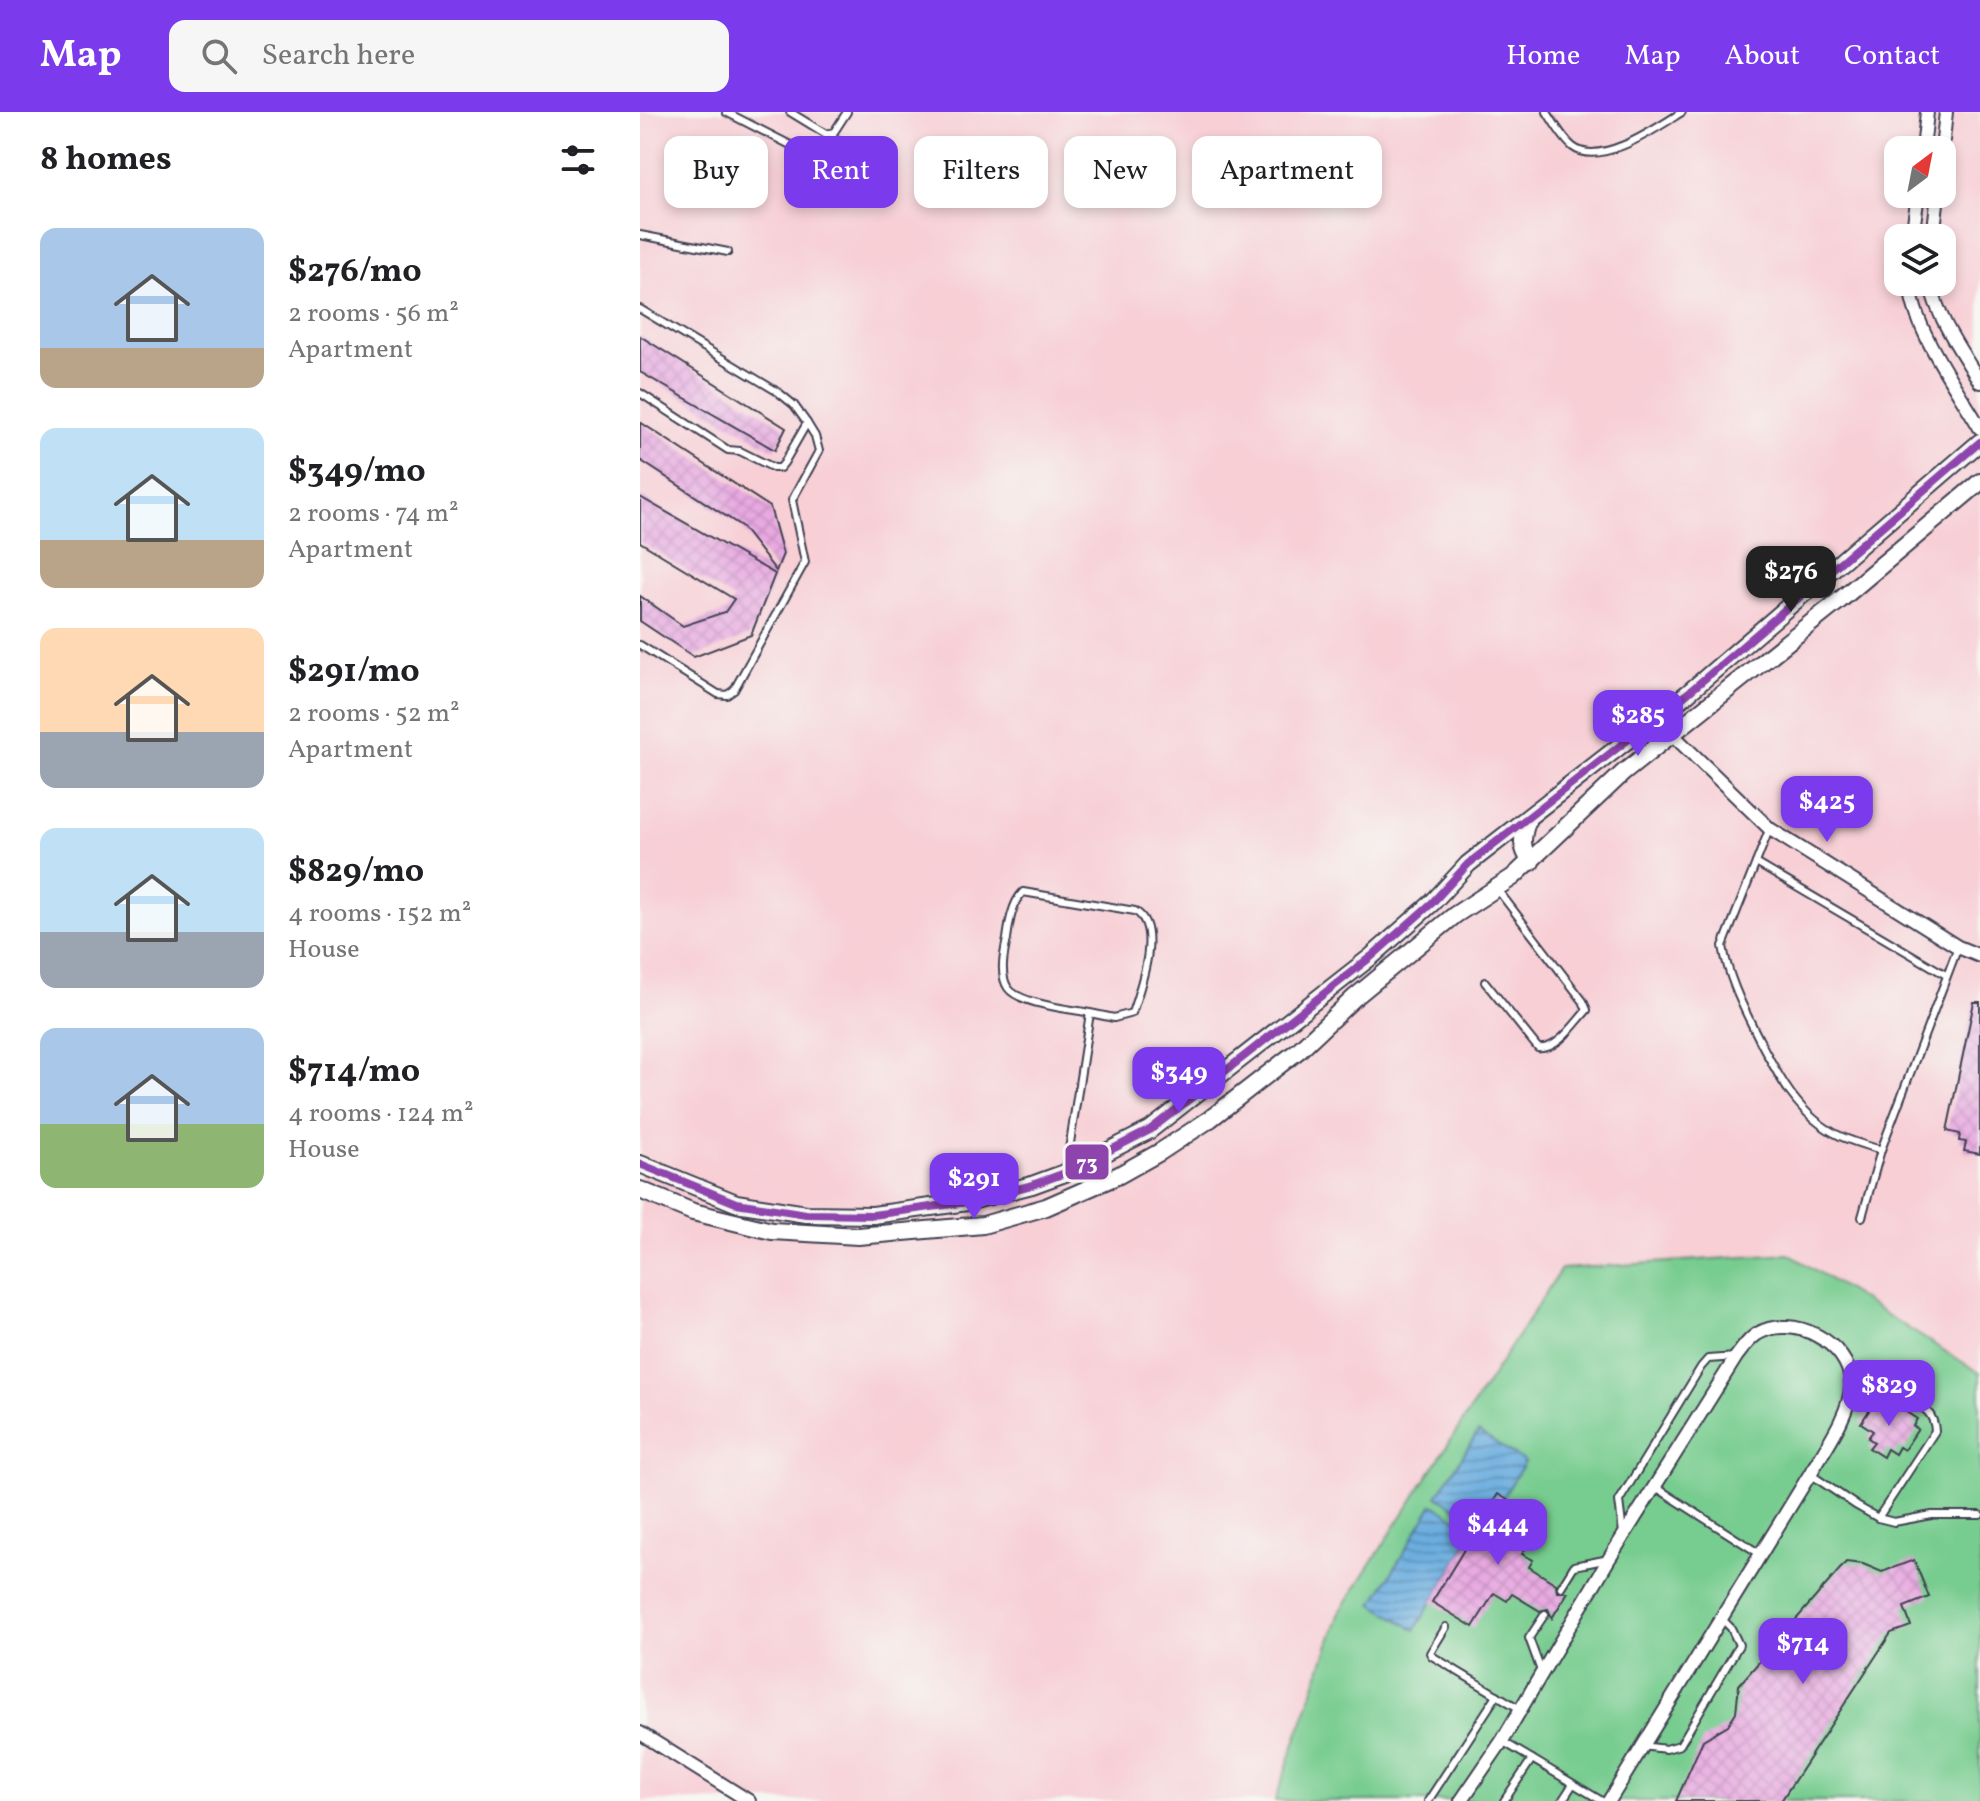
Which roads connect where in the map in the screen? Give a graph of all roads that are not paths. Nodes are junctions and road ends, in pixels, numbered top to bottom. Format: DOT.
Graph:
graph roads {
  1 [pos="726,112"];
  2 [pos="790,112"];
  3 [pos="847,112"];
  4 [pos="1547,112"];
  5 [pos="1682,112"];
  6 [pos="1927,112"];
  7 [pos="1946,112"];
  8 [pos="830,133"];
  9 [pos="1924,136"];
  10 [pos="1943,136"];
  11 [pos="640,235"];
  12 [pos="728,252"];
  13 [pos="1913,296"];
  14 [pos="1933,296"];
  15 [pos="640,309"];
  16 [pos="1980,382"];
  17 [pos="640,393"];
  18 [pos="807,423"];
  19 [pos="1980,428"];
  20 [pos="1980,442"];
  21 [pos="1980,482"];
  22 [pos="640,645"];
  23 [pos="1673,735"];
  24 [pos="1527,821"];
  25 [pos="1770,829"];
  26 [pos="1531,862"];
  27 [pos="1756,863"];
  28 [pos="1497,889"];
  29 [pos="1958,947"];
  30 [pos="1980,956"];
  31 [pos="1946,975"];
  32 [pos="1485,982"];
  33 [pos="1090,1013"];
  34 [pos="1881,1150"];
  35 [pos="640,1164"];
  36 [pos="1065,1173"];
  37 [pos="640,1190"];
  38 [pos="1862,1217"];
  39 [pos="1736,1357"];
  40 [pos="1903,1396"];
  41 [pos="1810,1474"];
  42 [pos="1654,1486"];
  43 [pos="1980,1515"];
  44 [pos="1878,1518"];
  45 [pos="1623,1536"];
  46 [pos="1760,1554"];
  47 [pos="1609,1559"];
  48 [pos="1561,1587"];
  49 [pos="1545,1614"];
  50 [pos="1721,1618"];
  51 [pos="1446,1627"];
  52 [pos="1541,1671"];
  53 [pos="1497,1695"];
  54 [pos="1520,1709"];
  55 [pos="640,1733"];
  56 [pos="1502,1741"];
  57 [pos="1642,1746"];
  58 [pos="1532,1759"];
  59 [pos="1573,1784"];
  60 [pos="749,1801"];
  61 [pos="1428,1801"];
  62 [pos="1461,1801"];
  63 [pos="1504,1801"];
  64 [pos="1562,1801"];
  65 [pos="1602,1801"];
  66 [pos="1609,1801"];
  1 -- 8 [label="lane"];
  2 -- 8 [label="lane"];
  3 -- 8 [label="lane"];
  4 -- 5 [label="lane"];
  6 -- 9 [label="street"];
  7 -- 10 [label="street"];
  11 -- 12 [label="lane"];
  13 -- 19 [label="street"];
  14 -- 16 [label="street"];
  15 -- 18 [label="lane"];
  17 -- 18 [label="lane"];
  18 -- 22 [label="lane"];
  20 -- 24 [label="street"];
  21 -- 23 [label="street"];
  23 -- 25 [label="street"];
  23 -- 26 [label="street"];
  24 -- 26 [label="street"];
  24 -- 36 [label="street"];
  25 -- 27 [label="lane"];
  25 -- 29 [label="street"];
  26 -- 28 [label="street"];
  27 -- 31 [label="lane"];
  27 -- 34 [label="lane"];
  28 -- 32 [label="lane"];
  28 -- 37 [label="street"];
  29 -- 30 [label="street"];
  29 -- 31 [label="lane"];
  31 -- 34 [label="lane"];
  33 -- 33 [label="lane"];
  33 -- 36 [label="lane"];
  34 -- 38 [label="lane"];
  35 -- 36 [label="street"];
  39 -- 41 [label="street"];
  39 -- 42 [label="street"];
  39 -- 45 [label="lane"];
  40 -- 44 [label="lane"];
  41 -- 44 [label="lane"];
  41 -- 46 [label="street"];
  42 -- 45 [label="street"];
  42 -- 46 [label="lane"];
  43 -- 44 [label="lane"];
  45 -- 47 [label="street"];
  46 -- 50 [label="street"];
  47 -- 48 [label="lane"];
  47 -- 52 [label="street"];
  49 -- 52 [label="lane"];
  50 -- 57 [label="street"];
  50 -- 57 [label="lane"];
  51 -- 53 [label="lane"];
  52 -- 54 [label="street"];
  53 -- 54 [label="lane"];
  53 -- 61 [label="lane"];
  54 -- 56 [label="street"];
  55 -- 60 [label="street"];
  56 -- 58 [label="lane"];
  56 -- 62 [label="street"];
  57 -- 66 [label="street"];
  58 -- 59 [label="lane"];
  58 -- 63 [label="lane"];
  59 -- 64 [label="lane"];
  59 -- 65 [label="lane"];
}
